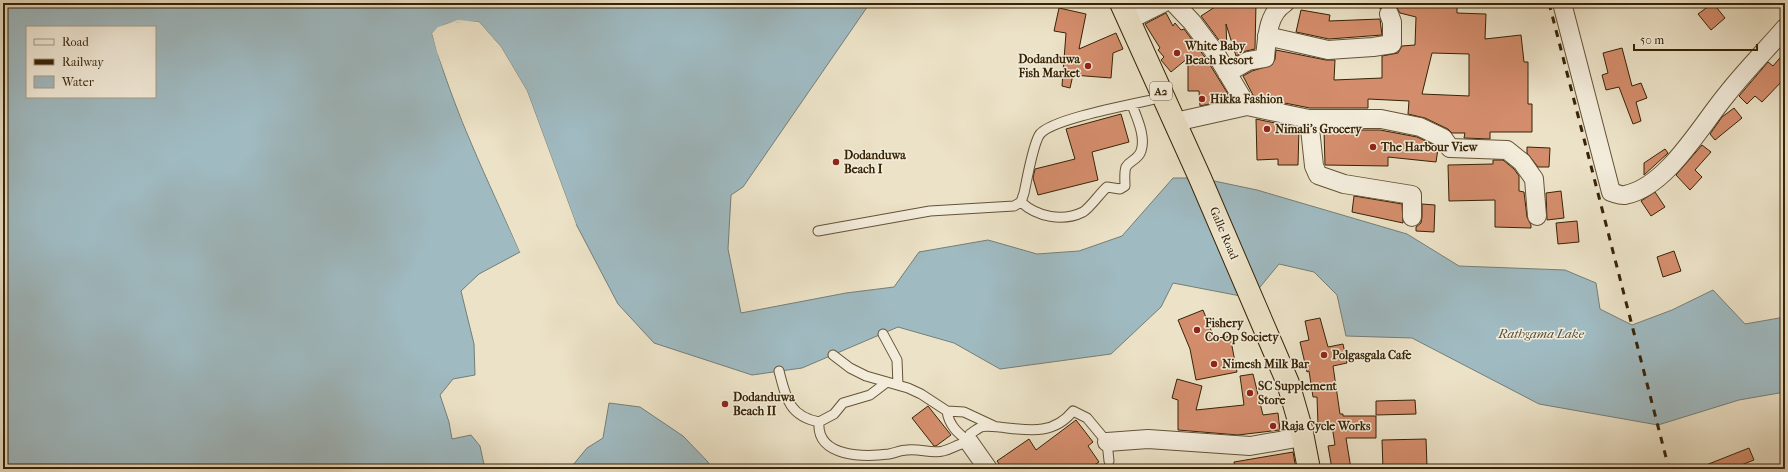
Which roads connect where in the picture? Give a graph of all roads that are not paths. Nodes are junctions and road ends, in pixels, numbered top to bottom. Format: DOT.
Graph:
graph roads {
  1 [pos="1285,3"];
  2 [pos="1562,3"];
  3 [pos="1175,4"];
  4 [pos="1125,12"];
  5 [pos="1389,14"];
  6 [pos="1785,28"];
  7 [pos="1267,36"];
  8 [pos="1227,73"];
  9 [pos="1164,97"];
  10 [pos="1132,105"];
  11 [pos="1247,106"];
  12 [pos="1309,119"];
  13 [pos="1174,122"];
  14 [pos="1021,202"];
  15 [pos="1537,216"];
  16 [pos="1412,217"];
  17 [pos="818,231"];
  18 [pos="883,334"];
  19 [pos="833,355"];
  20 [pos="779,372"];
  21 [pos="887,382"];
  22 [pos="898,385"];
  23 [pos="947,411"];
  24 [pos="819,422"];
  25 [pos="996,427"];
  26 [pos="1302,437"];
  27 [pos="968,442"];
  28 [pos="1107,442"];
  29 [pos="1109,461"];
  30 [pos="988,469"];
  31 [pos="1309,469"];
  1 -- 7 [label="street"];
  2 -- 6 [label="street"];
  3 -- 4 [label="street"];
  3 -- 8 [label="street"];
  4 -- 9 [label="highway, Galle Road / A2"];
  5 -- 7 [label="street"];
  7 -- 8 [label="street"];
  8 -- 11 [label="street"];
  9 -- 10 [label="lane"];
  9 -- 13 [label="highway, Galle Road / A2"];
  10 -- 14 [label="lane"];
  10 -- 14 [label="lane"];
  11 -- 12 [label="street"];
  11 -- 13 [label="street"];
  12 -- 15 [label="street"];
  12 -- 16 [label="street"];
  13 -- 26 [label="highway, Galle Road / A2"];
  14 -- 17 [label="lane"];
  18 -- 22 [label="lane"];
  19 -- 21 [label="lane"];
  20 -- 24 [label="lane"];
  21 -- 22 [label="lane"];
  21 -- 24 [label="lane"];
  22 -- 23 [label="lane"];
  23 -- 25 [label="lane"];
  23 -- 27 [label="lane"];
  24 -- 27 [label="lane"];
  25 -- 27 [label="lane"];
  25 -- 28 [label="lane"];
  26 -- 28 [label="street"];
  26 -- 31 [label="highway, Galle Road / A2"];
  27 -- 30 [label="street"];
  28 -- 29 [label="lane"];
}
